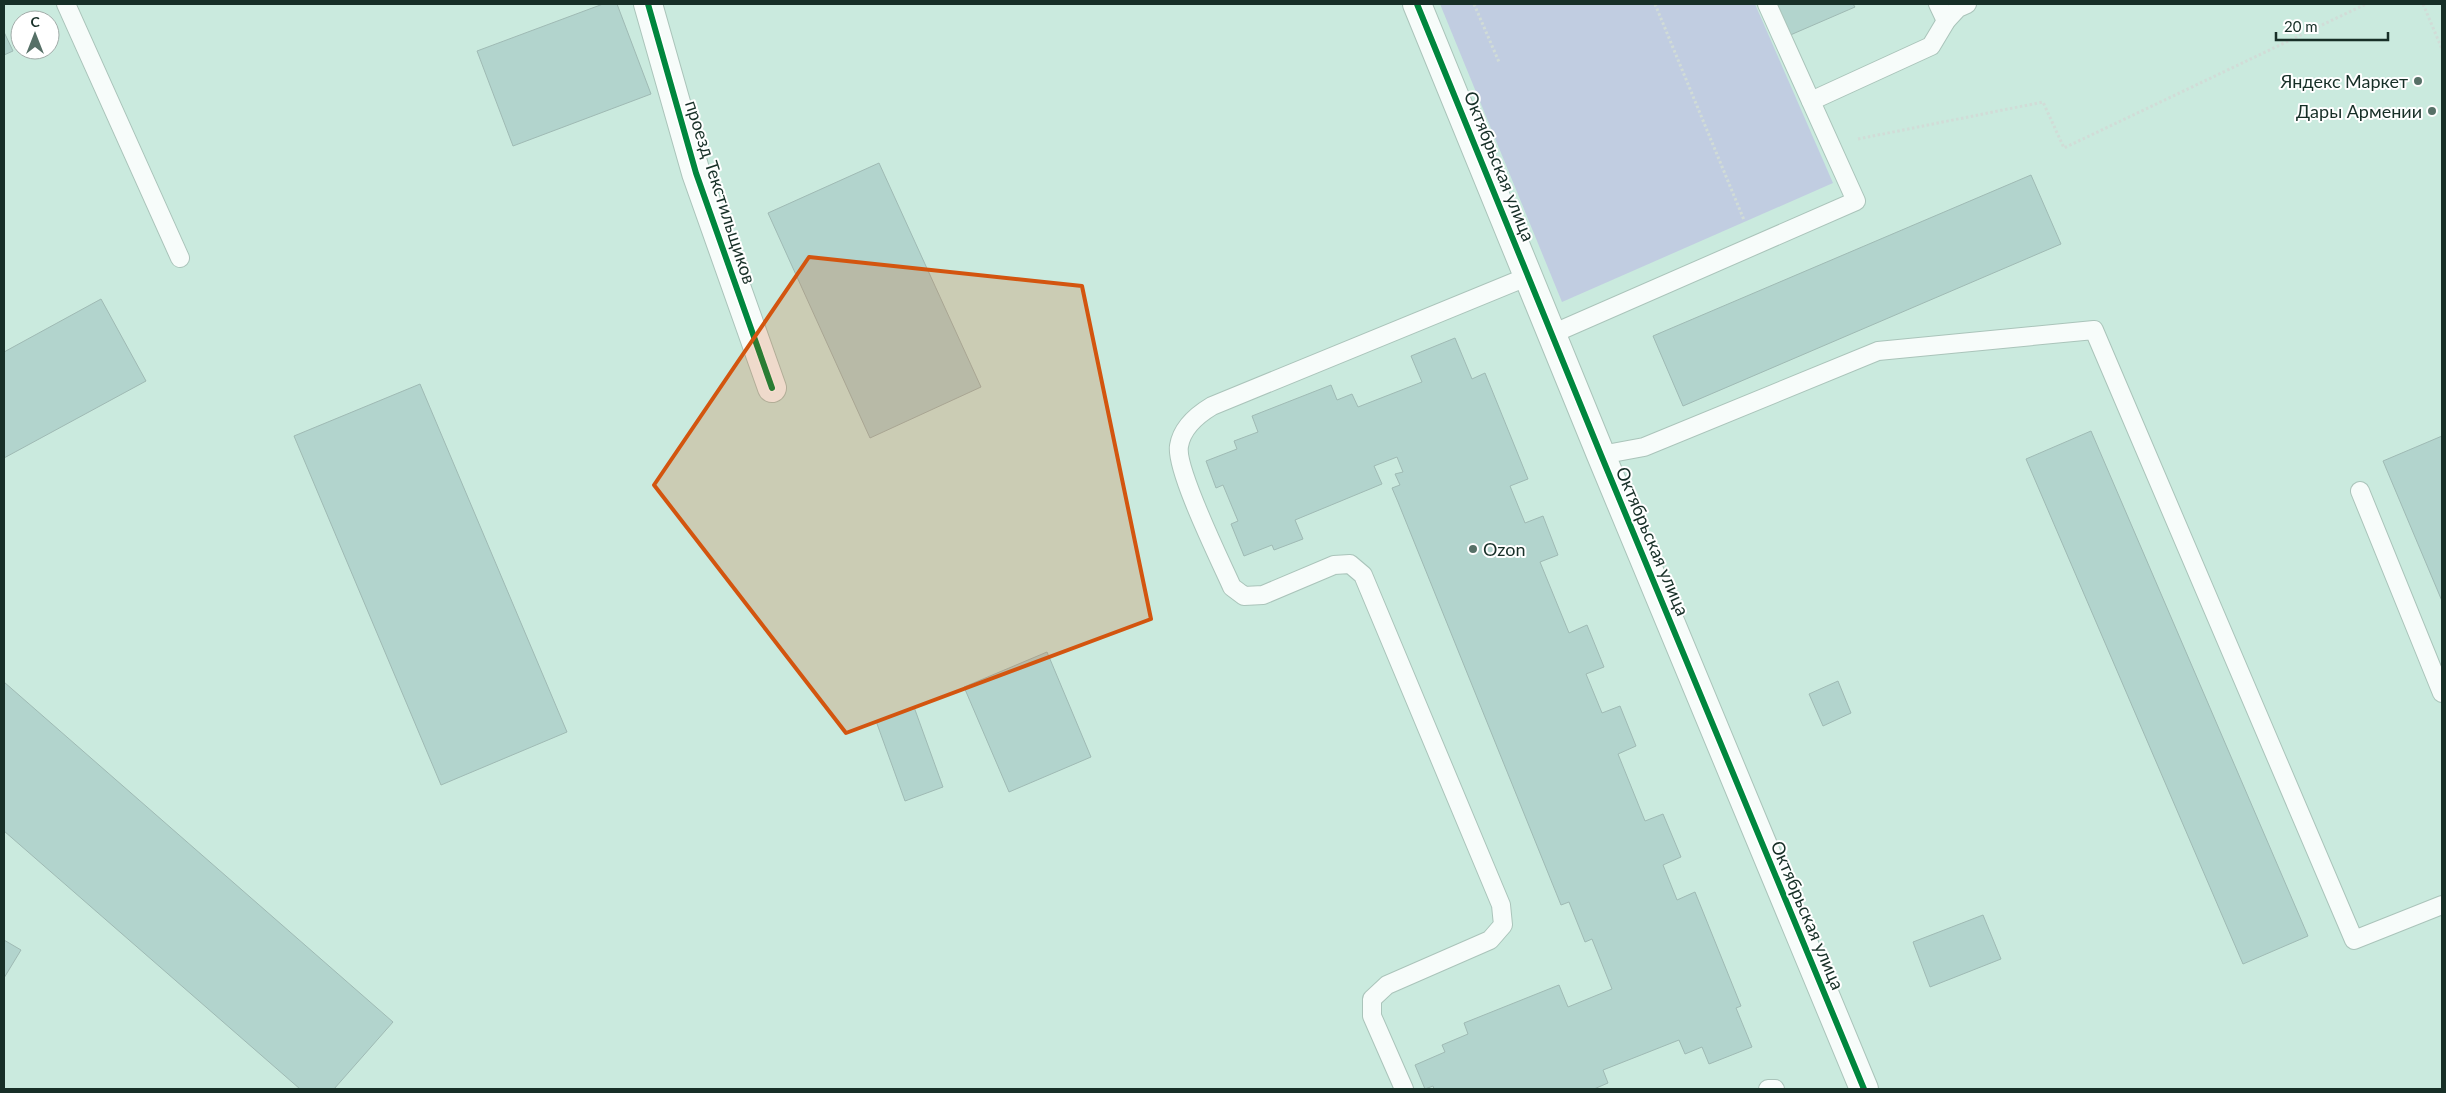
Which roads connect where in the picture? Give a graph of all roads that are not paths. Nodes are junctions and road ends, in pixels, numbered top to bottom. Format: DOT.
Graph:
graph roads {
  1 [pos="66,4"];
  2 [pos="648,4"];
  3 [pos="1417,4"];
  4 [pos="1767,4"];
  5 [pos="1938,4"];
  6 [pos="1967,4"];
  7 [pos="1946,21"];
  8 [pos="1811,101"];
  9 [pos="180,258"];
  10 [pos="1529,276"];
  11 [pos="1552,334"];
  12 [pos="772,388"];
  13 [pos="1601,455"];
  14 [pos="2360,491"];
  15 [pos="2442,693"];
  16 [pos="2442,906"];
  17 [pos="1404,1089"];
  18 [pos="1768,1089"];
  19 [pos="1775,1089"];
  20 [pos="1864,1089"];
  1 -- 9 [label="lane"];
  2 -- 12 [label="street, проезд Текстильщиков"];
  3 -- 10 [label="street, Октябрьская улица"];
  4 -- 8 [label="lane"];
  5 -- 7 [label="lane"];
  6 -- 7 [label="lane"];
  7 -- 8 [label="lane"];
  8 -- 11 [label="lane"];
  10 -- 11 [label="street, Октябрьская улица"];
  10 -- 17 [label="lane"];
  11 -- 13 [label="street, Октябрьская улица"];
  13 -- 16 [label="lane"];
  13 -- 20 [label="street, Октябрьская улица"];
  14 -- 15 [label="lane"];
  18 -- 19 [label="lane"];
}
